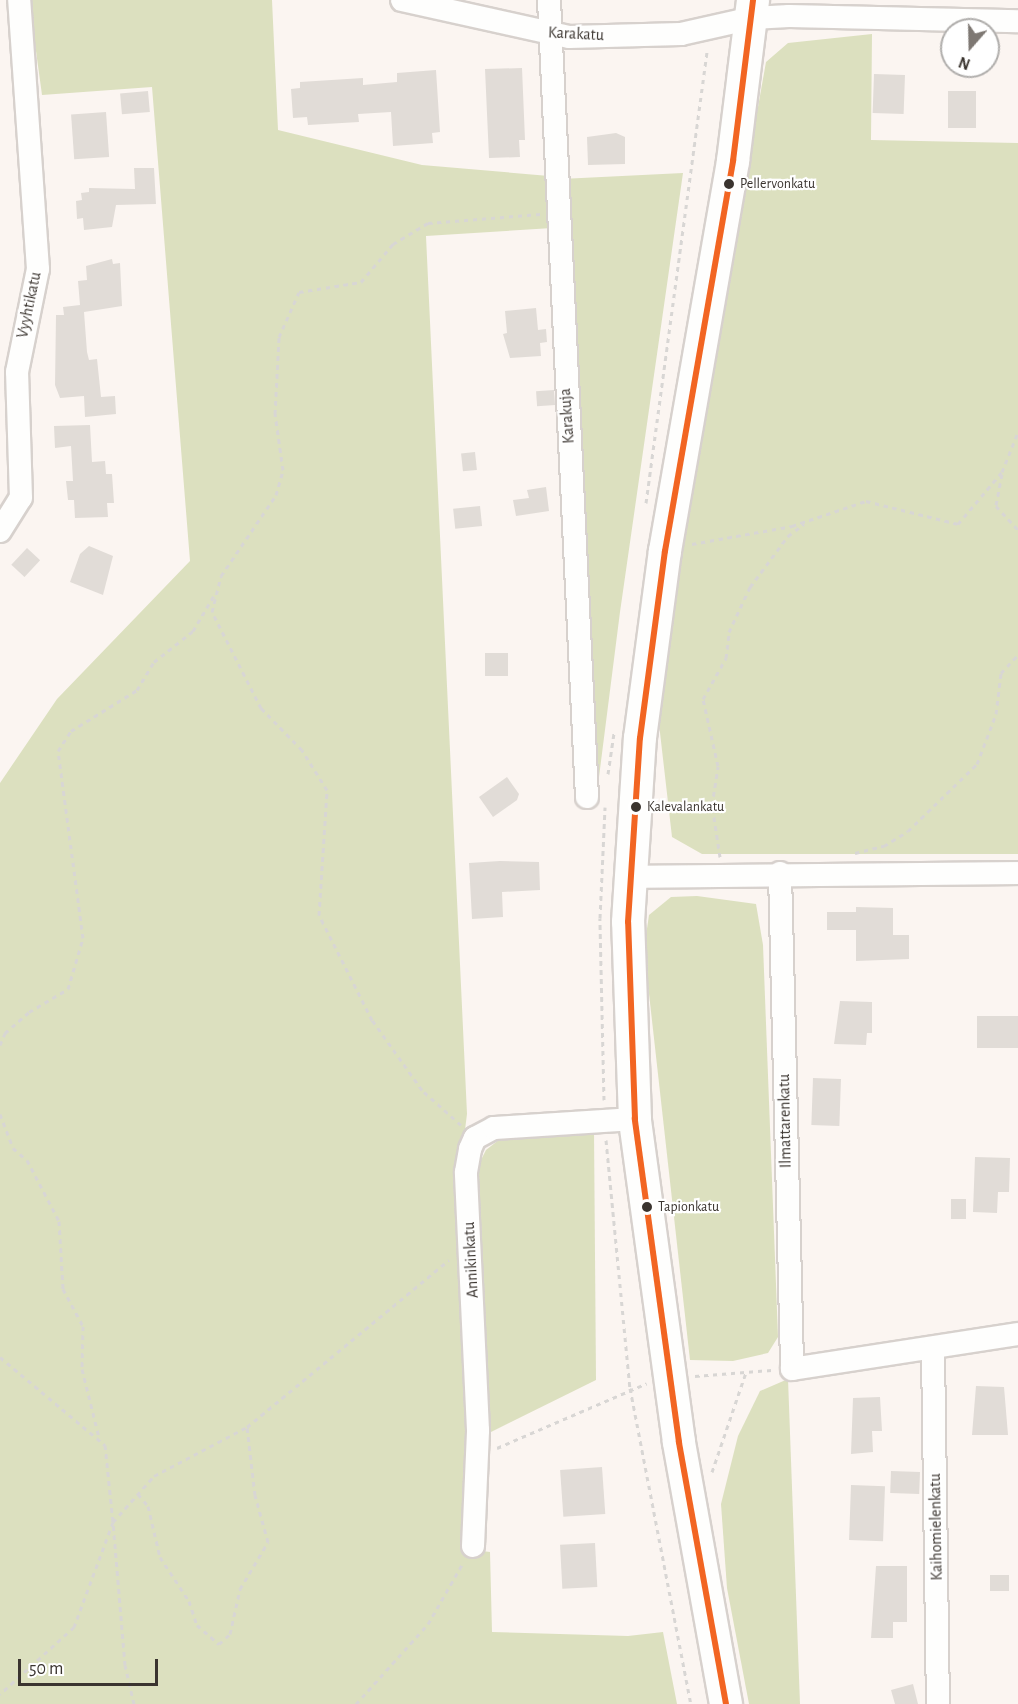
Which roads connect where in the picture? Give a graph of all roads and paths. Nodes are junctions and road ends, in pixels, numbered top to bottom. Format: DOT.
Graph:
graph roads {
  1 [pos="19,0"];
  2 [pos="402,0"];
  3 [pos="549,0"];
  4 [pos="752,9"];
  5 [pos="1018,21"];
  6 [pos="552,34"];
  7 [pos="558,212"];
  8 [pos="1018,432"];
  9 [pos="1002,472"];
  10 [pos="808,521"];
  11 [pos="1018,530"];
  12 [pos="0,531"];
  13 [pos="665,551"];
  14 [pos="219,585"];
  15 [pos="1018,655"];
  16 [pos="587,797"];
  17 [pos="851,854"];
  18 [pos="780,873"];
  19 [pos="1018,873"];
  20 [pos="722,874"];
  21 [pos="630,877"];
  22 [pos="0,1045"];
  23 [pos="0,1114"];
  24 [pos="635,1119"];
  25 [pos="475,1138"];
  26 [pos="470,1241"];
  27 [pos="1018,1334"];
  28 [pos="933,1350"];
  29 [pos="0,1357"];
  30 [pos="792,1369"];
  31 [pos="746,1372"];
  32 [pos="686,1377"];
  33 [pos="652,1383"];
  34 [pos="248,1427"];
  35 [pos="99,1438"];
  36 [pos="477,1455"];
  37 [pos="712,1472"];
  38 [pos="138,1494"];
  39 [pos="113,1522"];
  40 [pos="472,1546"];
  41 [pos="0,1694"];
  42 [pos="134,1704"];
  43 [pos="356,1704"];
  44 [pos="726,1704"];
  45 [pos="938,1704"];
  1 -- 12 [label="street, Vyyhtikatu"];
  2 -- 6 [label="street, Karakatu"];
  3 -- 6 [label="street, Karakuja"];
  4 -- 5 [label="street"];
  4 -- 6 [label="street, Karakatu"];
  4 -- 13 [label="main road"];
  6 -- 7 [label="street, Karakuja"];
  7 -- 14 [label="path"];
  7 -- 16 [label="street, Karakuja"];
  8 -- 9 [label="path"];
  9 -- 10 [label="path"];
  9 -- 11 [label="path"];
  10 -- 13 [label="path"];
  10 -- 20 [label="path"];
  13 -- 21 [label="main road"];
  14 -- 22 [label="path"];
  14 -- 25 [label="path"];
  15 -- 17 [label="path"];
  18 -- 19 [label="street"];
  18 -- 20 [label="street"];
  18 -- 30 [label="street, Ilmattarenkatu"];
  20 -- 21 [label="street"];
  21 -- 24 [label="main road"];
  23 -- 35 [label="path"];
  24 -- 25 [label="street"];
  24 -- 44 [label="main road"];
  25 -- 26 [label="street, Annikinkatu"];
  26 -- 34 [label="path"];
  26 -- 36 [label="street, Annikinkatu"];
  27 -- 28 [label="street"];
  28 -- 30 [label="street"];
  28 -- 45 [label="street, Kaihomielenkatu"];
  29 -- 35 [label="path"];
  30 -- 31 [label="path"];
  31 -- 32 [label="path"];
  31 -- 37 [label="path"];
  33 -- 36 [label="path"];
  34 -- 38 [label="path"];
  34 -- 38 [label="path"];
  35 -- 39 [label="path"];
  36 -- 40 [label="street, Annikinkatu"];
  38 -- 39 [label="path"];
  39 -- 41 [label="path"];
  39 -- 42 [label="path"];
  40 -- 43 [label="path"];
}
